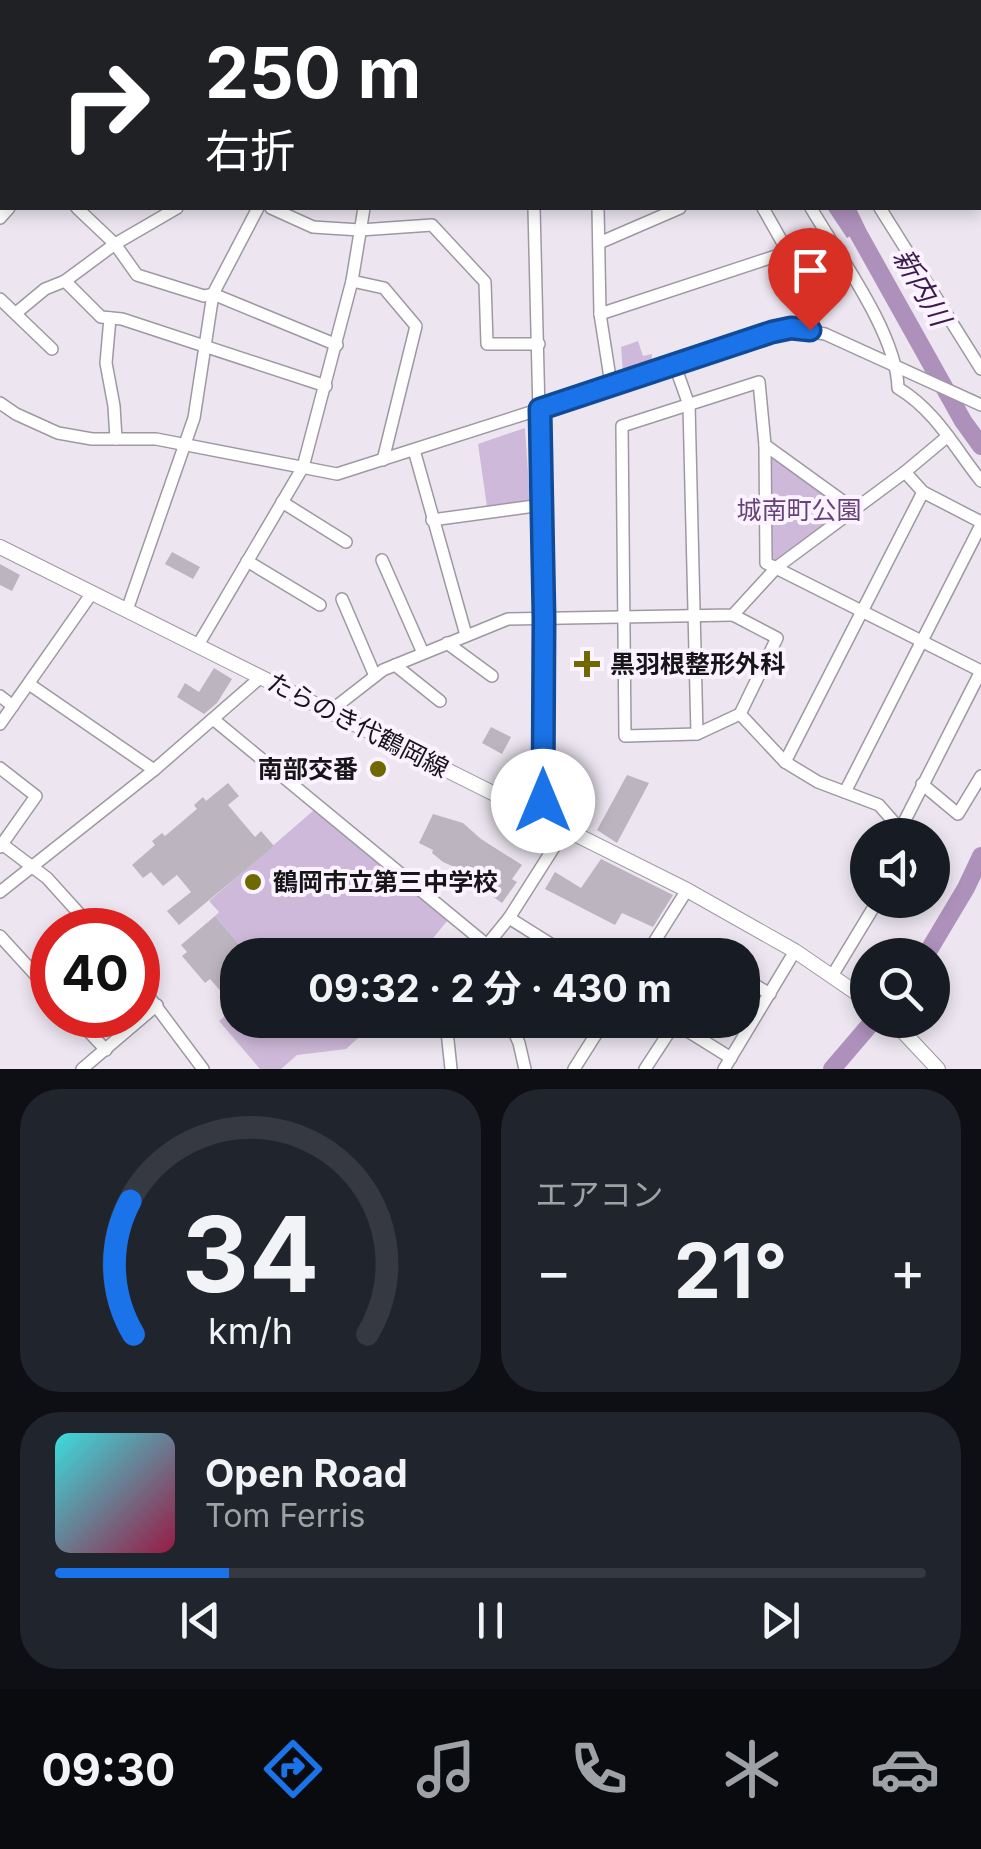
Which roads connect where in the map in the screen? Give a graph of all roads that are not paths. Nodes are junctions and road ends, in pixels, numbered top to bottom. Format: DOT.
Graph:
graph roads {
  1 [pos="79,210"];
  2 [pos="174,210"];
  3 [pos="257,210"];
  4 [pos="274,210"];
  5 [pos="364,210"];
  6 [pos="534,210"];
  7 [pos="598,210"];
  8 [pos="675,210"];
  9 [pos="764,210"];
  10 [pos="812,210"];
  11 [pos="881,210"];
  12 [pos="360,230"];
  13 [pos="599,243"];
  14 [pos="114,244"];
  15 [pos="788,252"];
  16 [pos="65,281"];
  17 [pos="352,281"];
  18 [pos="213,294"];
  19 [pos="0,299"];
  20 [pos="16,313"];
  21 [pos="600,314"];
  22 [pos="110,318"];
  23 [pos="810,330"];
  24 [pos="203,344"];
  25 [pos="539,344"];
  26 [pos="336,346"];
  27 [pos="52,349"];
  28 [pos="674,363"];
  29 [pos="898,368"];
  30 [pos="981,369"];
  31 [pos="611,384"];
  32 [pos="326,386"];
  33 [pos="0,403"];
  34 [pos="689,405"];
  35 [pos="981,405"];
  36 [pos="540,409"];
  37 [pos="948,436"];
  38 [pos="116,439"];
  39 [pos="183,444"];
  40 [pos="765,445"];
  41 [pos="414,450"];
  42 [pos="383,460"];
  43 [pos="303,467"];
  44 [pos="906,472"];
  45 [pos="981,482"];
  46 [pos="923,492"];
  47 [pos="282,502"];
  48 [pos="542,505"];
  49 [pos="856,510"];
  50 [pos="432,520"];
  51 [pos="981,524"];
  52 [pos="346,542"];
  53 [pos="0,547"];
  54 [pos="382,560"];
  55 [pos="248,562"];
  56 [pos="777,568"];
  57 [pos="92,593"];
  58 [pos="342,599"];
  59 [pos="320,604"];
  60 [pos="126,610"];
  61 [pos="862,611"];
  62 [pos="695,614"];
  63 [pos="733,615"];
  64 [pos="624,616"];
  65 [pos="544,618"];
  66 [pos="466,636"];
  67 [pos="922,641"];
  68 [pos="447,643"];
  69 [pos="198,646"];
  70 [pos="423,653"];
  71 [pos="395,665"];
  72 [pos="981,671"];
  73 [pos="375,676"];
  74 [pos="492,676"];
  75 [pos="261,677"];
  76 [pos="29,684"];
  77 [pos="0,696"];
  78 [pos="440,702"];
  79 [pos="13,706"];
  80 [pos="329,712"];
  81 [pos="740,714"];
  82 [pos="212,719"];
  83 [pos="0,724"];
  84 [pos="697,734"];
  85 [pos="785,762"];
  86 [pos="0,768"];
  87 [pos="154,770"];
  88 [pos="981,776"];
  89 [pos="922,784"];
  90 [pos="845,792"];
  91 [pos="543,818"];
  92 [pos="889,818"];
  93 [pos="906,818"];
  94 [pos="565,830"];
  95 [pos="1,846"];
  96 [pos="32,866"];
  97 [pos="687,890"];
  98 [pos="0,892"];
  99 [pos="76,908"];
  100 [pos="509,918"];
  101 [pos="867,918"];
  102 [pos="0,936"];
  103 [pos="466,938"];
  104 [pos="491,938"];
  105 [pos="541,938"];
  106 [pos="657,938"];
  107 [pos="795,951"];
  108 [pos="30,969"];
  109 [pos="832,976"];
  110 [pos="760,988"];
  111 [pos="850,988"];
  112 [pos="770,994"];
  113 [pos="160,1010"];
  114 [pos="95,1038"];
  115 [pos="120,1038"];
  116 [pos="448,1038"];
  117 [pos="517,1038"];
  118 [pos="594,1038"];
  119 [pos="664,1038"];
  120 [pos="695,1038"];
  121 [pos="909,1038"];
  122 [pos="106,1050"];
  123 [pos="199,1064"];
  124 [pos="727,1064"];
  125 [pos="448,1068"];
  126 [pos="82,1069"];
  127 [pos="185,1069"];
  128 [pos="526,1069"];
  129 [pos="574,1069"];
  130 [pos="646,1069"];
  131 [pos="938,1069"];
  1 -- 14 [label="street"];
  2 -- 14 [label="street"];
  3 -- 18 [label="street"];
  4 -- 12 [label="street"];
  5 -- 12 [label="street"];
  6 -- 25 [label="street"];
  7 -- 13 [label="street"];
  8 -- 13 [label="street"];
  9 -- 15 [label="street"];
  10 -- 29 [label="street"];
  11 -- 30 [label="street"];
  12 -- 17 [label="street"];
  12 -- 25 [label="street"];
  13 -- 21 [label="street"];
  14 -- 16 [label="street"];
  14 -- 18 [label="street"];
  15 -- 21 [label="street"];
  15 -- 23 [label="street"];
  16 -- 20 [label="street"];
  16 -- 22 [label="street"];
  17 -- 26 [label="street"];
  17 -- 42 [label="street"];
  18 -- 24 [label="street"];
  18 -- 26 [label="street"];
  19 -- 20 [label="street"];
  20 -- 27 [label="street"];
  21 -- 31 [label="street"];
  22 -- 24 [label="street"];
  22 -- 38 [label="street"];
  23 -- 28 [label="street"];
  23 -- 29 [label="street"];
  24 -- 32 [label="street"];
  24 -- 39 [label="street"];
  25 -- 36 [label="street"];
  26 -- 32 [label="street"];
  28 -- 31 [label="street"];
  28 -- 34 [label="street"];
  29 -- 35 [label="street"];
  29 -- 37 [label="street"];
  31 -- 36 [label="street"];
  32 -- 43 [label="street"];
  33 -- 38 [label="street"];
  34 -- 40 [label="street"];
  34 -- 62 [label="street"];
  34 -- 64 [label="street"];
  36 -- 41 [label="street"];
  36 -- 48 [label="street"];
  37 -- 44 [label="street"];
  37 -- 45 [label="street"];
  38 -- 39 [label="street"];
  39 -- 43 [label="street"];
  39 -- 60 [label="street"];
  40 -- 49 [label="street"];
  40 -- 56 [label="street"];
  41 -- 42 [label="street"];
  41 -- 50 [label="street"];
  42 -- 43 [label="street"];
  43 -- 47 [label="street"];
  44 -- 46 [label="street"];
  44 -- 49 [label="street"];
  46 -- 51 [label="street"];
  46 -- 61 [label="street"];
  47 -- 52 [label="street"];
  47 -- 55 [label="street"];
  48 -- 50 [label="street"];
  48 -- 65 [label="street"];
  49 -- 56 [label="street"];
  50 -- 66 [label="street"];
  51 -- 67 [label="street"];
  53 -- 57 [label="main road, たらのき代鶴岡線"];
  54 -- 70 [label="street"];
  55 -- 59 [label="street"];
  55 -- 69 [label="street"];
  56 -- 61 [label="street"];
  56 -- 63 [label="street"];
  57 -- 60 [label="main road, たらのき代鶴岡線"];
  57 -- 76 [label="street"];
  58 -- 73 [label="street"];
  60 -- 69 [label="main road, たらのき代鶴岡線"];
  61 -- 67 [label="street"];
  61 -- 85 [label="street"];
  62 -- 63 [label="street"];
  62 -- 64 [label="street"];
  62 -- 84 [label="street"];
  63 -- 81 [label="street"];
  64 -- 65 [label="street"];
  64 -- 84 [label="street"];
  65 -- 66 [label="street"];
  65 -- 91 [label="street"];
  66 -- 68 [label="street"];
  67 -- 72 [label="street"];
  67 -- 90 [label="street"];
  68 -- 70 [label="street"];
  68 -- 74 [label="street"];
  69 -- 75 [label="main road, たらのき代鶴岡線"];
  70 -- 71 [label="street"];
  71 -- 73 [label="street"];
  71 -- 78 [label="street"];
  72 -- 89 [label="street"];
  73 -- 80 [label="street"];
  75 -- 80 [label="main road, たらのき代鶴岡線"];
  75 -- 82 [label="street"];
  76 -- 79 [label="street"];
  76 -- 87 [label="street"];
  77 -- 79 [label="street"];
  79 -- 83 [label="street"];
  80 -- 91 [label="main road, たらのき代鶴岡線"];
  81 -- 84 [label="street"];
  81 -- 85 [label="street"];
  82 -- 87 [label="street"];
  82 -- 103 [label="street"];
  85 -- 90 [label="street"];
  86 -- 95 [label="street"];
  87 -- 96 [label="street"];
  88 -- 89 [label="street"];
  89 -- 93 [label="street"];
  90 -- 92 [label="street"];
  91 -- 94 [label="main road, たらのき代鶴岡線"];
  94 -- 97 [label="main road, たらのき代鶴岡線"];
  94 -- 100 [label="street"];
  95 -- 96 [label="street"];
  96 -- 98 [label="street"];
  96 -- 99 [label="street"];
  97 -- 106 [label="street"];
  97 -- 107 [label="main road, たらのき代鶴岡線"];
  100 -- 104 [label="street"];
  100 -- 105 [label="street"];
  101 -- 109 [label="street"];
  102 -- 108 [label="street"];
  107 -- 109 [label="main road, たらのき代鶴岡線"];
  107 -- 112 [label="street"];
  109 -- 111 [label="main road, たらのき代鶴岡線"];
  110 -- 112 [label="street"];
  112 -- 124 [label="street"];
  113 -- 123 [label="street"];
  114 -- 122 [label="street"];
  115 -- 122 [label="street"];
  116 -- 125 [label="street"];
  117 -- 128 [label="street"];
  118 -- 129 [label="street"];
  119 -- 130 [label="street"];
  120 -- 124 [label="street"];
  121 -- 131 [label="main road"];
  122 -- 126 [label="street"];
  123 -- 127 [label="street"];
}
